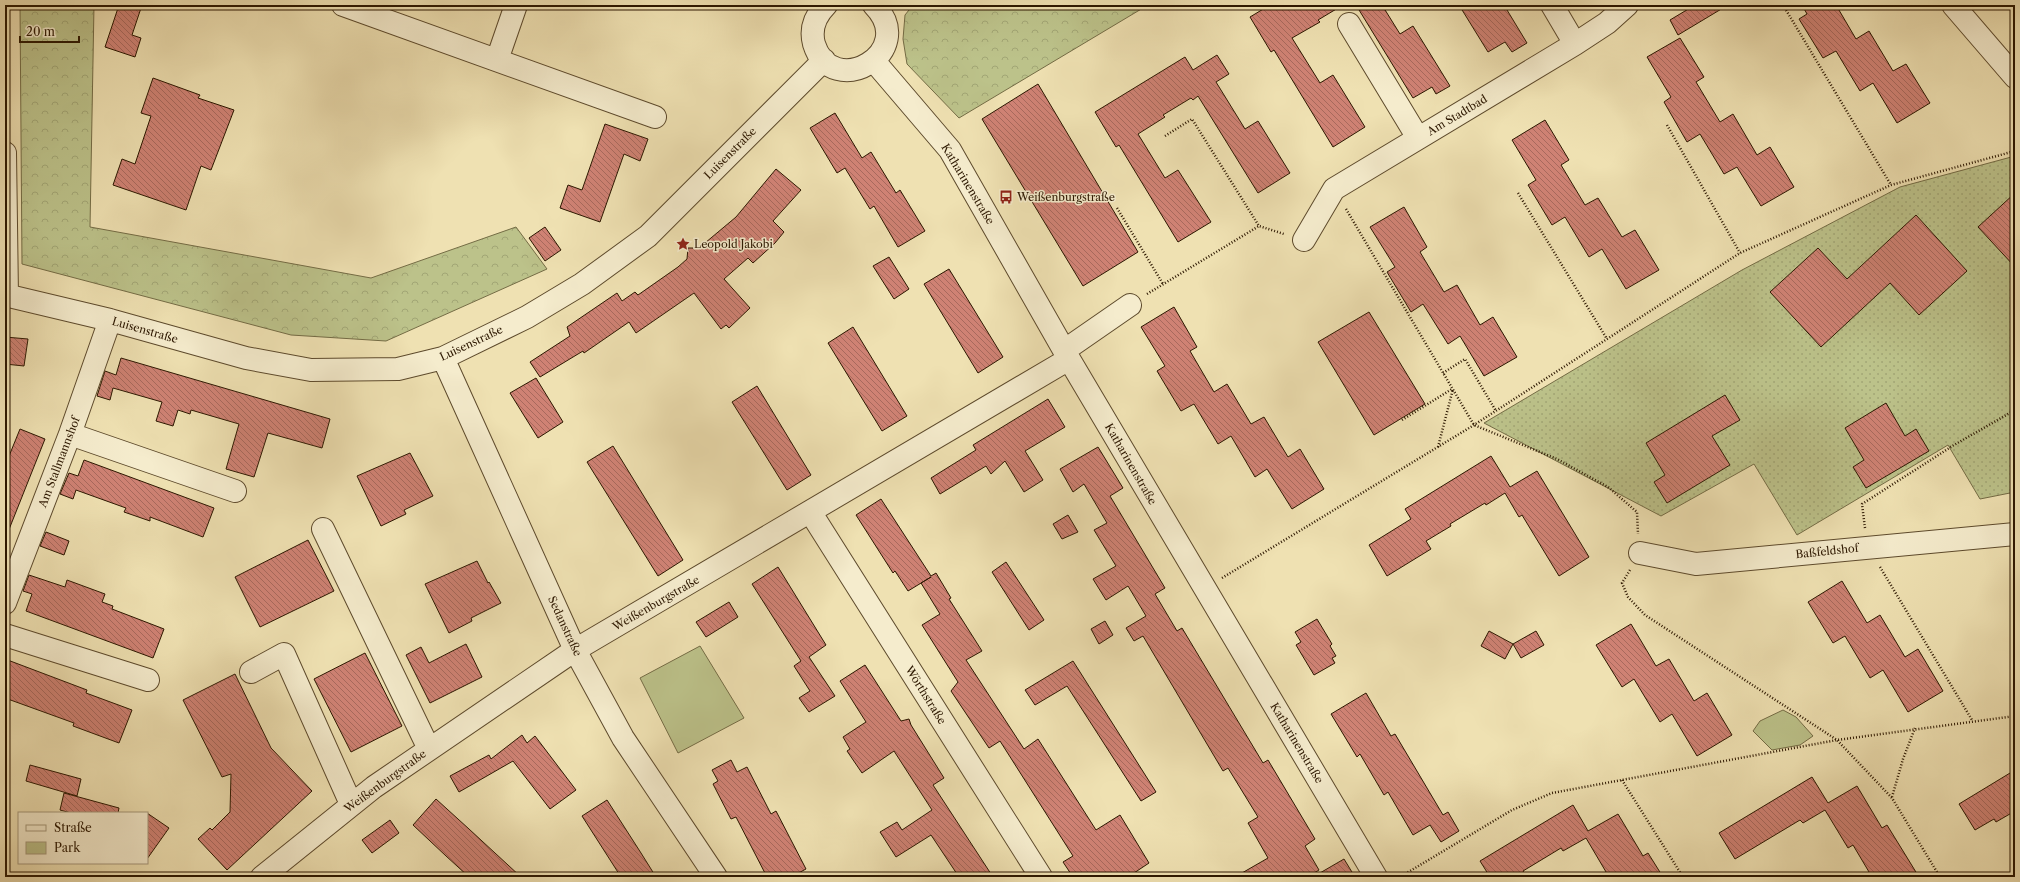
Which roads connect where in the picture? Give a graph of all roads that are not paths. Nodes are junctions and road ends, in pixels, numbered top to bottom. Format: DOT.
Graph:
graph roads {
  1 [pos="343,5"];
  2 [pos="516,5"];
  3 [pos="826,5"];
  4 [pos="874,5"];
  5 [pos="1552,5"];
  6 [pos="1627,5"];
  7 [pos="1953,5"];
  8 [pos="1349,24"];
  9 [pos="1575,44"];
  10 [pos="497,60"];
  11 [pos="824,60"];
  12 [pos="874,61"];
  13 [pos="2015,77"];
  14 [pos="655,117"];
  15 [pos="1418,138"];
  16 [pos="5,153"];
  17 [pos="1304,240"];
  18 [pos="6,296"];
  19 [pos="1130,304"];
  20 [pos="110,320"];
  21 [pos="1067,355"];
  22 [pos="443,358"];
  23 [pos="70,434"];
  24 [pos="235,491"];
  25 [pos="811,513"];
  26 [pos="323,530"];
  27 [pos="2015,534"];
  28 [pos="1640,553"];
  29 [pos="5,603"];
  30 [pos="5,635"];
  31 [pos="575,650"];
  32 [pos="251,672"];
  33 [pos="148,680"];
  34 [pos="429,749"];
  35 [pos="351,804"];
  36 [pos="262,877"];
  37 [pos="716,877"];
  38 [pos="1041,877"];
  39 [pos="1376,877"];
  1 -- 10 [label="street"];
  2 -- 10 [label="street"];
  3 -- 11 [label="street"];
  4 -- 12 [label="street"];
  5 -- 9 [label="street"];
  6 -- 9 [label="street, Am Stadtbad"];
  7 -- 13 [label="street"];
  8 -- 15 [label="street"];
  9 -- 15 [label="street, Am Stadtbad"];
  10 -- 14 [label="street"];
  11 -- 12 [label="street"];
  11 -- 22 [label="street, Luisenstraße"];
  12 -- 21 [label="street, Katharinenstraße"];
  15 -- 17 [label="street, Am Stadtbad"];
  16 -- 18 [label="street"];
  18 -- 20 [label="street, Luisenstraße"];
  19 -- 21 [label="street, Weißenburgstraße"];
  20 -- 22 [label="street, Luisenstraße"];
  20 -- 23 [label="street, Am Stallmannshof"];
  21 -- 25 [label="street, Weißenburgstraße"];
  21 -- 39 [label="street, Katharinenstraße"];
  22 -- 31 [label="street, Sedanstraße"];
  23 -- 24 [label="street"];
  23 -- 29 [label="street, Am Stallmannshof"];
  25 -- 31 [label="street, Weißenburgstraße"];
  25 -- 38 [label="street, Wörthstraße"];
  26 -- 34 [label="street"];
  27 -- 28 [label="street, Baßfeldshof"];
  30 -- 33 [label="street"];
  31 -- 34 [label="street, Weißenburgstraße"];
  31 -- 37 [label="street, Sedanstraße"];
  32 -- 35 [label="street"];
  34 -- 35 [label="street, Weißenburgstraße"];
  35 -- 36 [label="street, Weißenburgstraße"];
}
